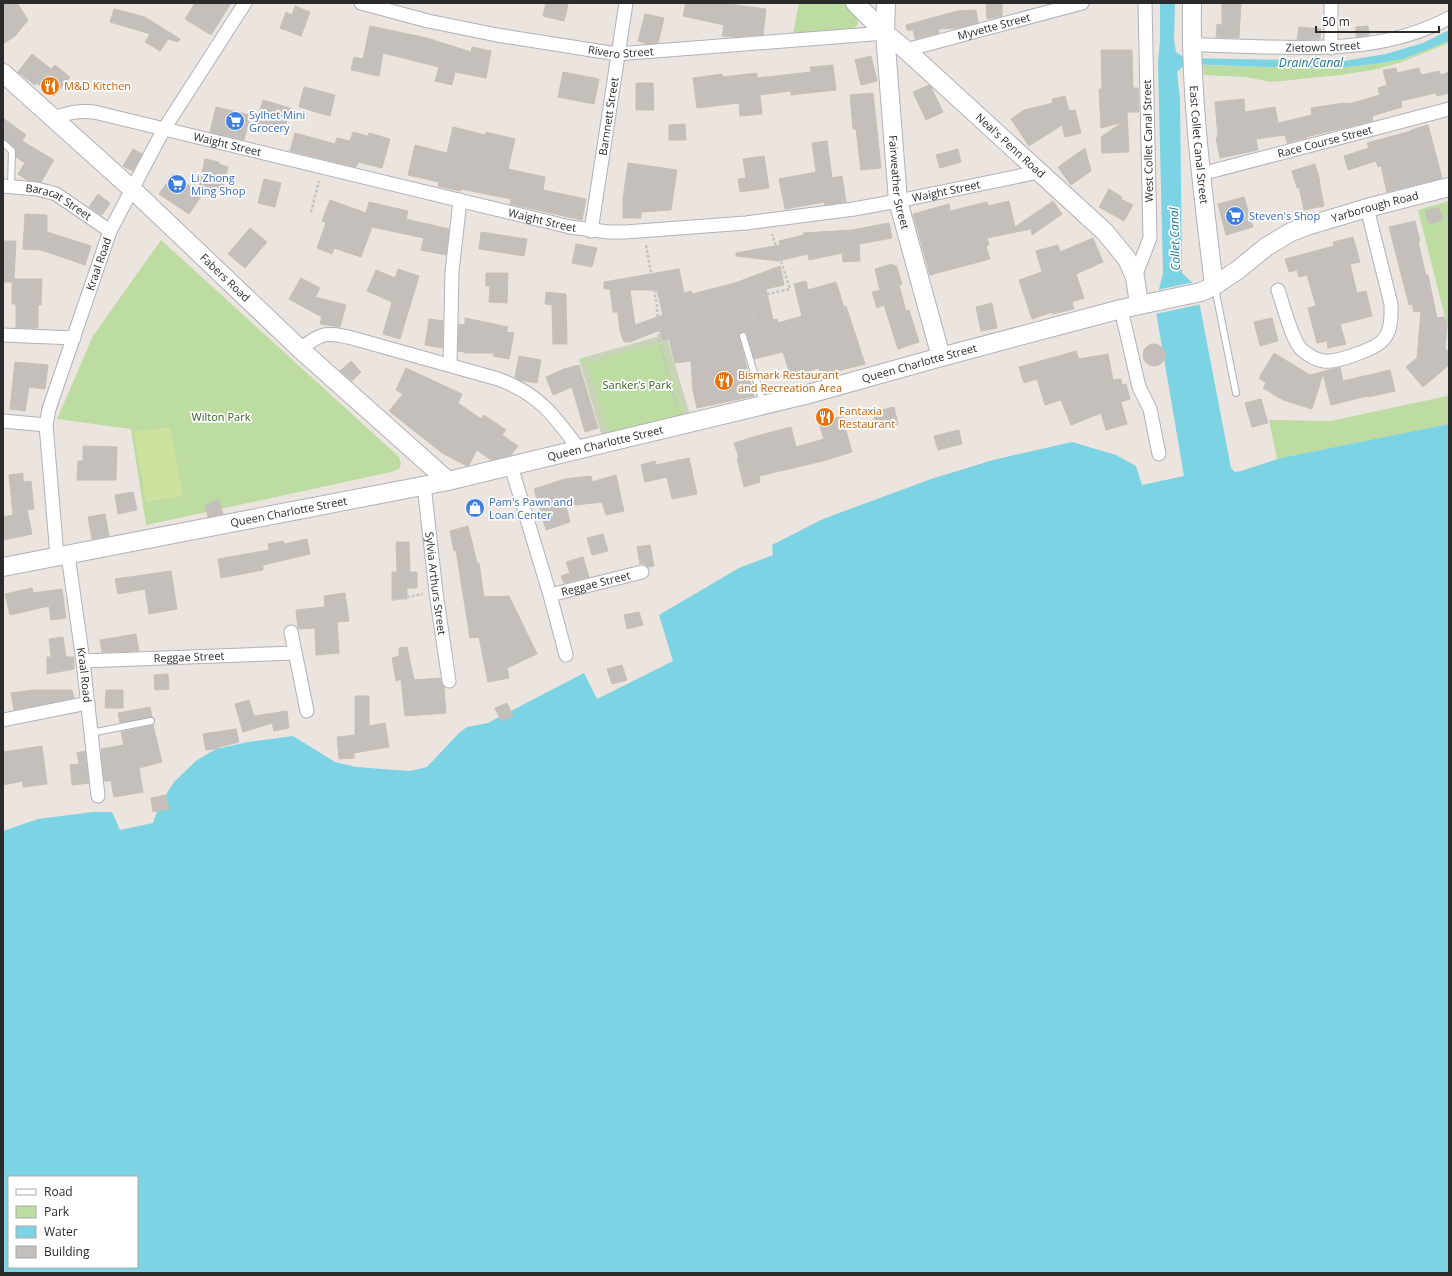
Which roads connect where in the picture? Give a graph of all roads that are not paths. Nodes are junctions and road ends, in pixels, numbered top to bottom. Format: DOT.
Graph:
graph roads {
  1 [pos="245,3"];
  2 [pos="361,3"];
  3 [pos="626,3"];
  4 [pos="855,3"];
  5 [pos="886,3"];
  6 [pos="1082,3"];
  7 [pos="1145,3"];
  8 [pos="1192,3"];
  9 [pos="1331,3"];
  10 [pos="1449,18"];
  11 [pos="885,33"];
  12 [pos="1332,48"];
  13 [pos="906,50"];
  14 [pos="617,54"];
  15 [pos="1191,56"];
  16 [pos="3,73"];
  17 [pos="1449,109"];
  18 [pos="54,118"];
  19 [pos="164,129"];
  20 [pos="3,143"];
  21 [pos="1039,172"];
  22 [pos="1201,174"];
  23 [pos="7,186"];
  24 [pos="1449,187"];
  25 [pos="132,189"];
  26 [pos="460,200"];
  27 [pos="898,201"];
  28 [pos="1367,208"];
  29 [pos="110,231"];
  30 [pos="591,231"];
  31 [pos="1135,277"];
  32 [pos="1208,289"];
  33 [pos="1278,290"];
  34 [pos="1137,305"];
  35 [pos="3,336"];
  36 [pos="743,336"];
  37 [pos="74,338"];
  38 [pos="300,349"];
  39 [pos="941,357"];
  40 [pos="450,365"];
  41 [pos="1236,393"];
  42 [pos="763,406"];
  43 [pos="3,421"];
  44 [pos="46,425"];
  45 [pos="578,449"];
  46 [pos="1160,454"];
  47 [pos="511,466"];
  48 [pos="448,481"];
  49 [pos="424,485"];
  50 [pos="62,556"];
  51 [pos="3,567"];
  52 [pos="642,572"];
  53 [pos="550,595"];
  54 [pos="291,632"];
  55 [pos="295,653"];
  56 [pos="566,655"];
  57 [pos="83,661"];
  58 [pos="449,681"];
  59 [pos="88,703"];
  60 [pos="307,711"];
  61 [pos="3,720"];
  62 [pos="150,721"];
  63 [pos="91,733"];
  64 [pos="98,796"];
  1 -- 19 [label="street, Kraal Road"];
  2 -- 14 [label="street, Rivero Street"];
  3 -- 14 [label="street, Barnnett Street"];
  4 -- 11 [label="main road, Neal's Penn Road"];
  5 -- 11 [label="main road, Fairweather Street"];
  6 -- 13 [label="street, Myvette Street"];
  7 -- 31 [label="street, West Collet Canal Street"];
  8 -- 15 [label="main road, East Collet Canal Street"];
  9 -- 12 [label="street"];
  10 -- 12 [label="street, Zietown Street"];
  11 -- 13 [label="main road, Neal's Penn Road"];
  11 -- 14 [label="street, Rivero Street"];
  11 -- 27 [label="main road, Fairweather Street"];
  12 -- 15 [label="street, Zietown Street"];
  13 -- 21 [label="main road, Neal's Penn Road"];
  14 -- 30 [label="street, Barnnett Street"];
  15 -- 22 [label="main road, East Collet Canal Street"];
  16 -- 18 [label="main road, Fabers Road"];
  17 -- 22 [label="street, Race Course Street"];
  18 -- 19 [label="street, Waight Street"];
  18 -- 25 [label="main road, Fabers Road"];
  19 -- 25 [label="street, Kraal Road"];
  19 -- 26 [label="street, Waight Street"];
  20 -- 23 [label="lane"];
  21 -- 27 [label="street, Waight Street"];
  21 -- 31 [label="main road, Neal's Penn Road"];
  22 -- 32 [label="main road, East Collet Canal Street"];
  23 -- 29 [label="street, Baracat Street"];
  24 -- 28 [label="main road, Yarborough Road"];
  25 -- 29 [label="street, Kraal Road"];
  25 -- 38 [label="main road, Fabers Road"];
  26 -- 30 [label="street, Waight Street"];
  26 -- 40 [label="street"];
  27 -- 30 [label="street, Waight Street"];
  27 -- 39 [label="main road, Fairweather Street"];
  28 -- 32 [label="main road, Yarborough Road"];
  28 -- 33 [label="street"];
  29 -- 37 [label="street, Kraal Road"];
  31 -- 34 [label="main road, Neal's Penn Road"];
  32 -- 34 [label="main road, Queen Charlotte Street"];
  32 -- 41 [label="lane"];
  34 -- 39 [label="main road, Queen Charlotte Street"];
  34 -- 46 [label="street"];
  35 -- 37 [label="street"];
  36 -- 42 [label="lane"];
  37 -- 44 [label="street, Kraal Road"];
  38 -- 40 [label="street"];
  38 -- 48 [label="main road, Fabers Road"];
  39 -- 42 [label="main road, Queen Charlotte Street"];
  40 -- 45 [label="street"];
  42 -- 45 [label="main road, Queen Charlotte Street"];
  43 -- 44 [label="street"];
  44 -- 50 [label="street, Kraal Road"];
  45 -- 47 [label="main road, Queen Charlotte Street"];
  47 -- 48 [label="main road, Queen Charlotte Street"];
  47 -- 53 [label="street"];
  48 -- 49 [label="main road, Queen Charlotte Street"];
  49 -- 50 [label="main road, Queen Charlotte Street"];
  49 -- 58 [label="street, Sylvia Arthurs Street"];
  50 -- 51 [label="main road, Queen Charlotte Street"];
  50 -- 57 [label="street, Kraal Road"];
  52 -- 53 [label="street, Reggae Street"];
  53 -- 56 [label="street"];
  54 -- 55 [label="street"];
  55 -- 57 [label="street, Reggae Street"];
  55 -- 60 [label="street"];
  57 -- 59 [label="street, Kraal Road"];
  59 -- 61 [label="street"];
  59 -- 63 [label="street, Kraal Road"];
  62 -- 63 [label="lane"];
  63 -- 64 [label="street, Kraal Road"];
}
